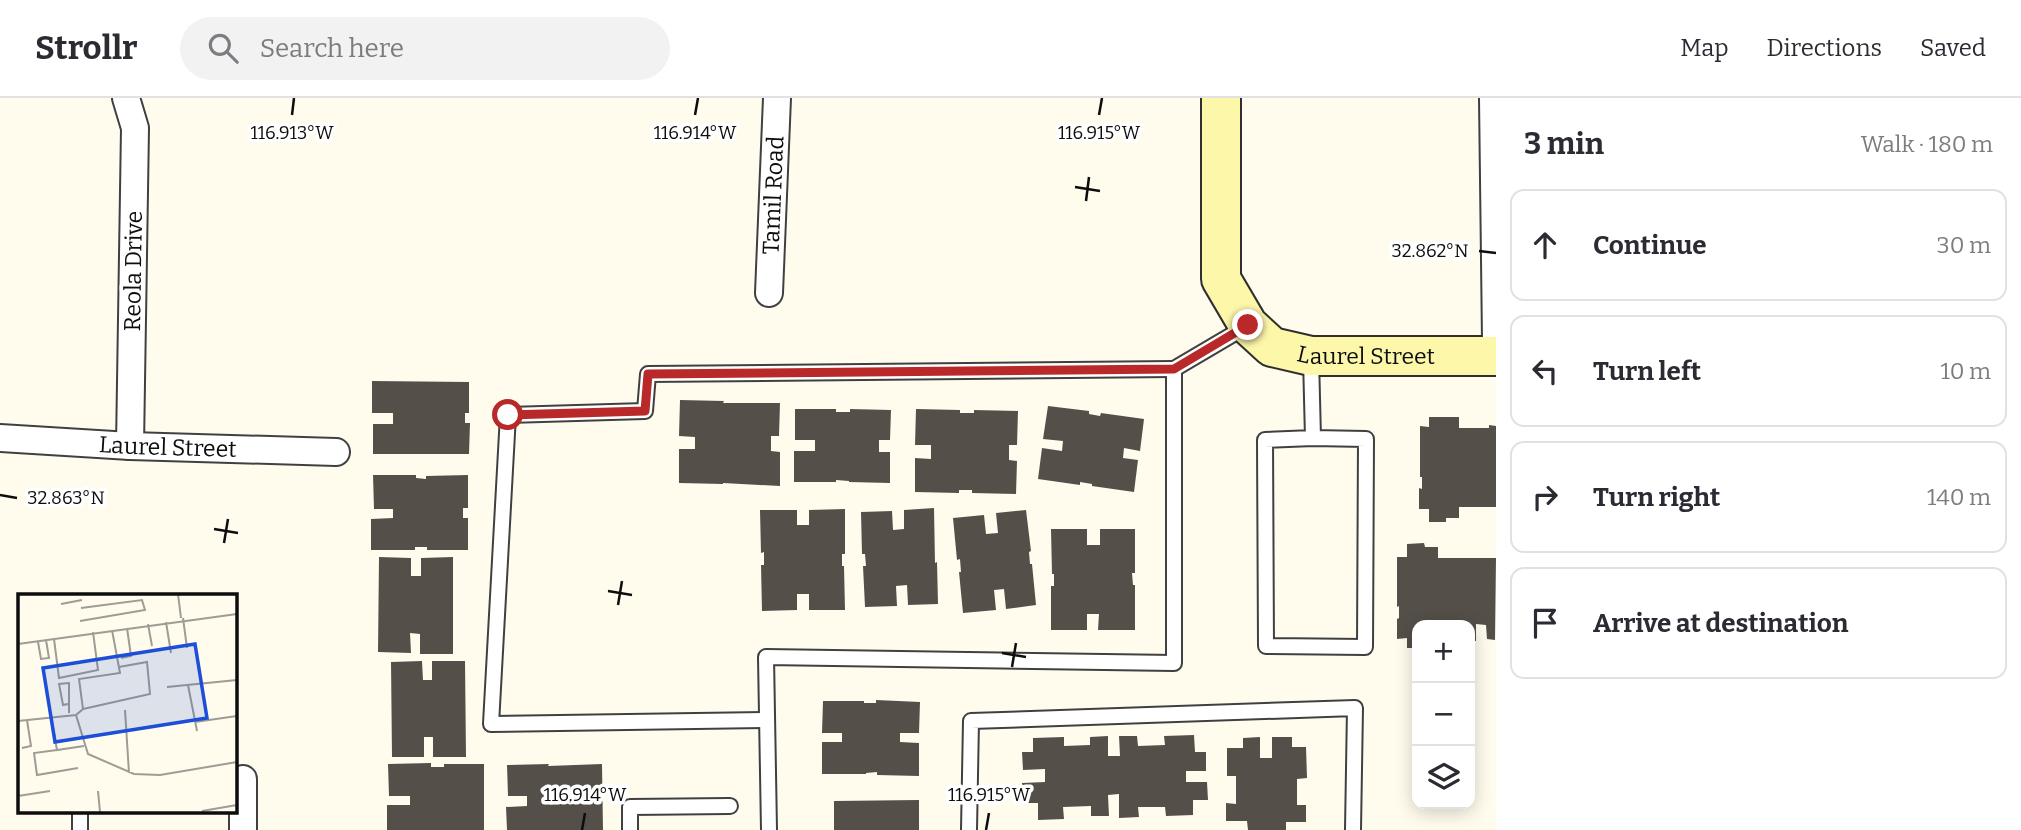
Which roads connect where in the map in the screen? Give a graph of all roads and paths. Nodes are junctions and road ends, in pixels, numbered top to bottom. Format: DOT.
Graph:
graph roads {
  1 [pos="126,98"];
  2 [pos="777,98"];
  3 [pos="1221,98"];
  4 [pos="1493,98"];
  5 [pos="769,293"];
  6 [pos="1248,325"];
  7 [pos="1496,340"];
  8 [pos="1311,356"];
  9 [pos="1496,356"];
  10 [pos="1174,369"];
  11 [pos="0,438"];
  12 [pos="1313,438"];
  13 [pos="130,446"];
  14 [pos="336,452"];
  15 [pos="767,720"];
  16 [pos="243,779"];
  17 [pos="730,806"];
  18 [pos="80,812"];
  19 [pos="80,830"];
  20 [pos="243,830"];
  21 [pos="630,830"];
  22 [pos="769,830"];
  23 [pos="969,830"];
  24 [pos="1353,830"];
  1 -- 13 [label="street, Reola Drive"];
  2 -- 5 [label="street, Tamil Road"];
  3 -- 6 [label="street"];
  4 -- 7 [label="street"];
  6 -- 8 [label="street, Laurel Street"];
  6 -- 10 [label="lane"];
  8 -- 9 [label="street, Laurel Street"];
  8 -- 12 [label="lane"];
  10 -- 15 [label="lane"];
  10 -- 15 [label="lane"];
  11 -- 13 [label="street, Laurel Street"];
  12 -- 12 [label="lane"];
  13 -- 14 [label="street, Laurel Street"];
  15 -- 22 [label="lane"];
  16 -- 20 [label="street"];
  17 -- 21 [label="lane"];
  18 -- 19 [label="lane"];
  23 -- 24 [label="lane"];
}
